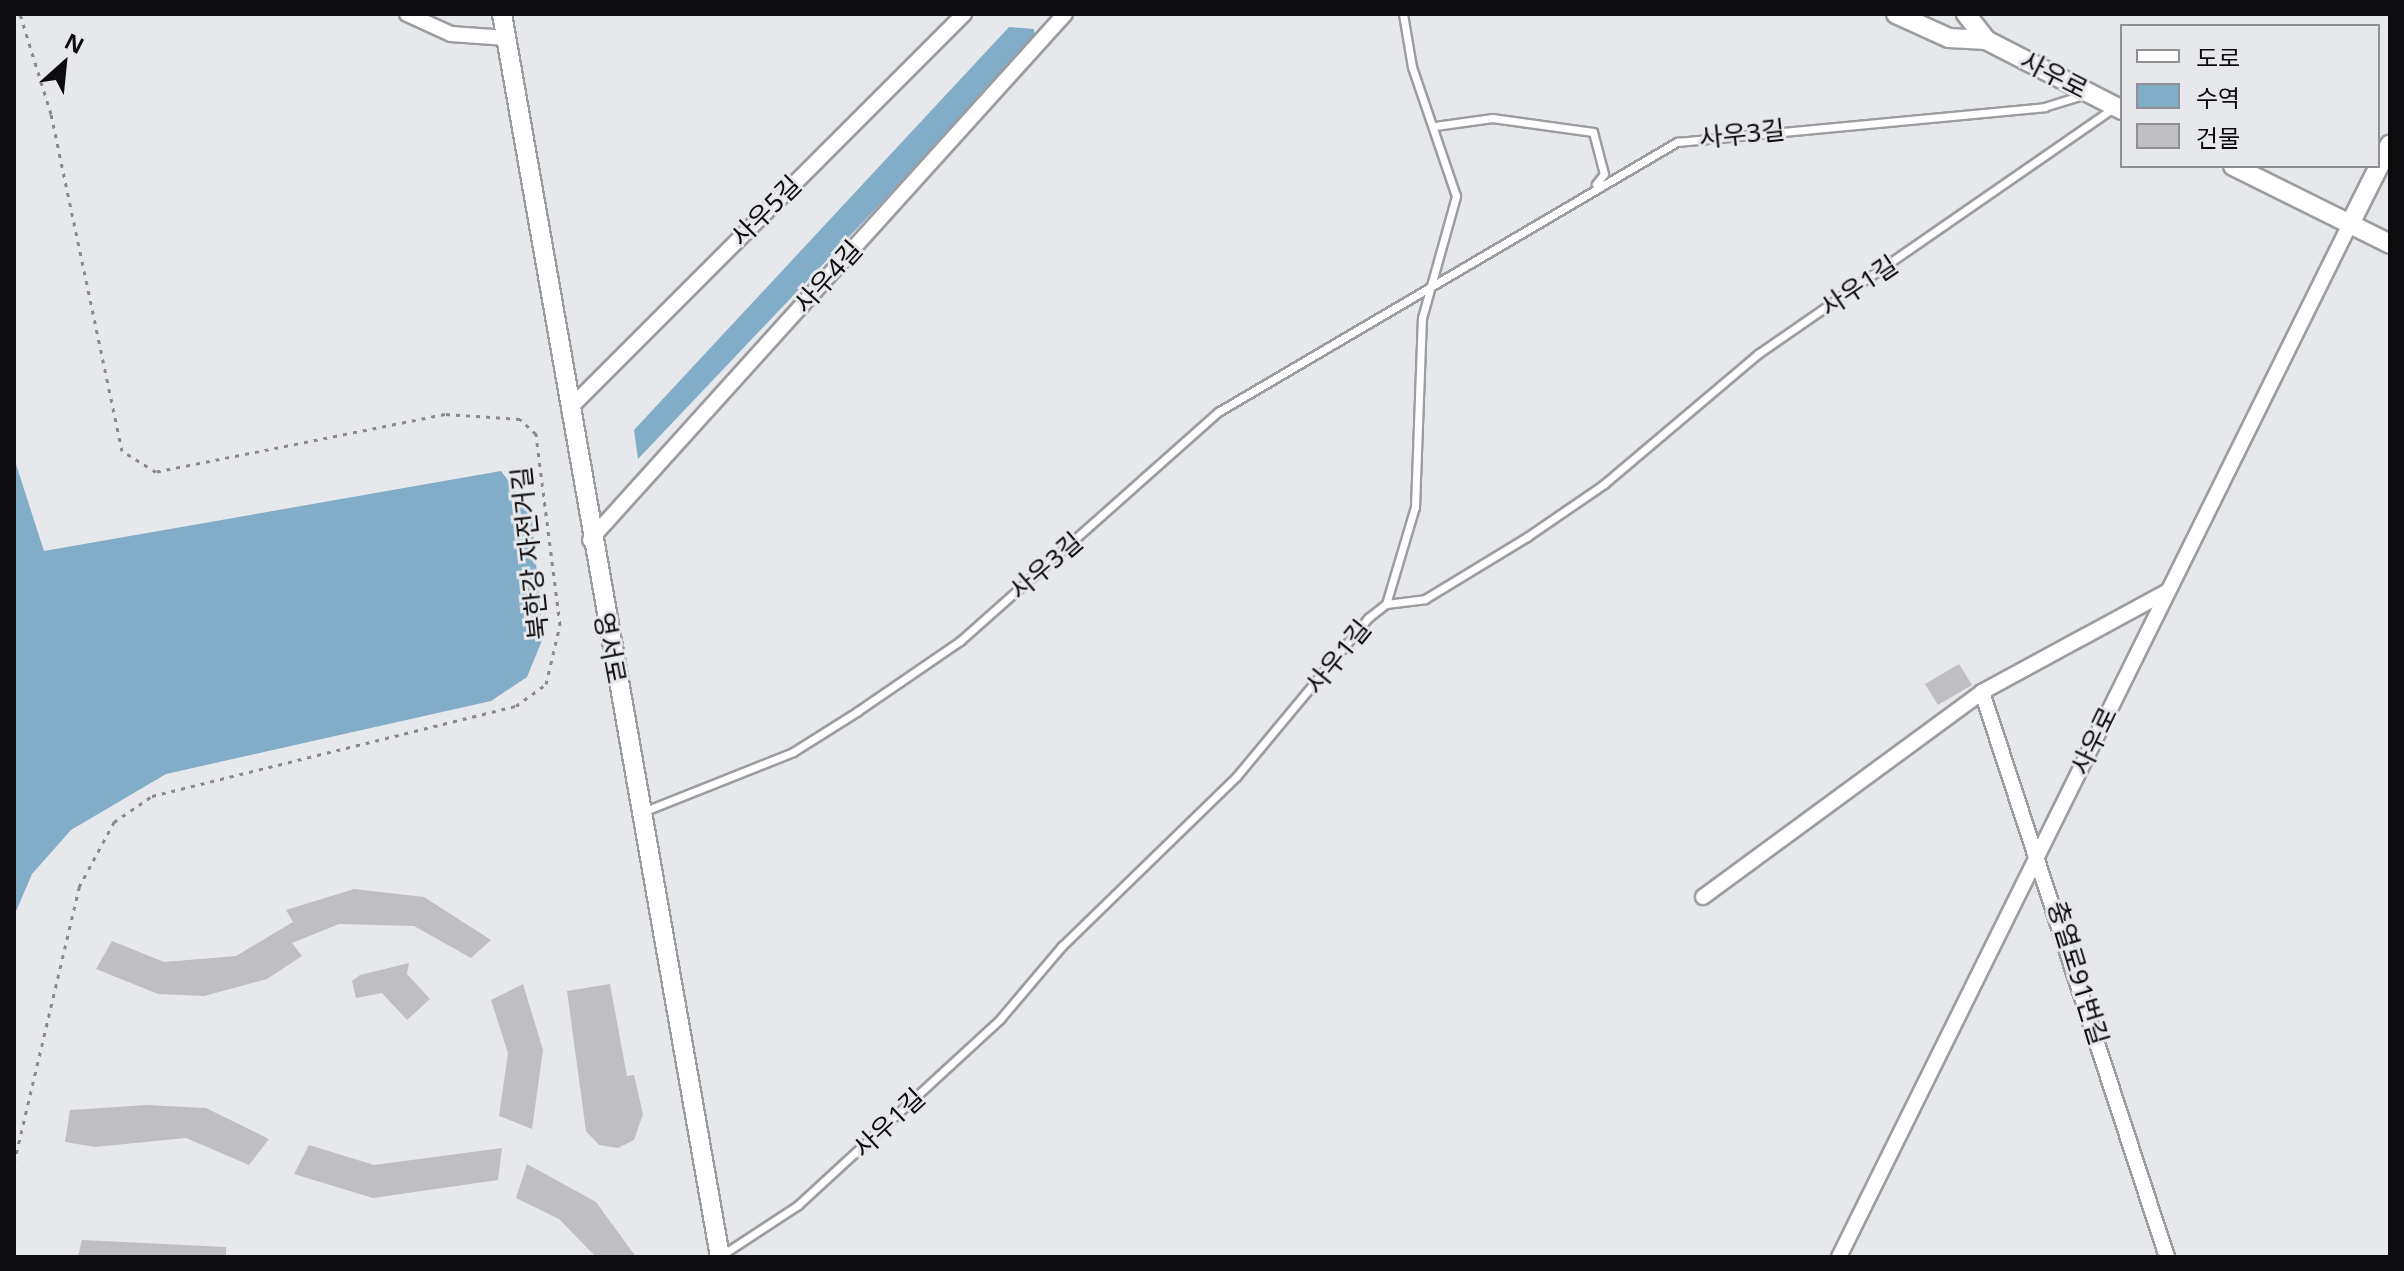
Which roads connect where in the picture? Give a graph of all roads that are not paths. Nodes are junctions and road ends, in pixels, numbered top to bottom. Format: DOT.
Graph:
graph roads {
  1 [pos="407,14"];
  2 [pos="502,14"];
  3 [pos="964,14"];
  4 [pos="1403,14"];
  5 [pos="1896,14"];
  6 [pos="1966,14"];
  7 [pos="1059,16"];
  8 [pos="507,38"];
  9 [pos="1986,40"];
  10 [pos="2089,93"];
  11 [pos="2118,108"];
  12 [pos="1435,126"];
  13 [pos="2390,144"];
  14 [pos="2380,164"];
  15 [pos="2237,168"];
  16 [pos="2378,168"];
  17 [pos="1595,186"];
  18 [pos="2350,224"];
  19 [pos="2390,244"];
  20 [pos="1432,288"];
  21 [pos="569,409"];
  22 [pos="590,540"];
  23 [pos="2168,591"];
  24 [pos="1386,604"];
  25 [pos="1982,692"];
  26 [pos="640,812"];
  27 [pos="2040,850"];
  28 [pos="1703,897"];
  29 [pos="720,1257"];
  30 [pos="1839,1257"];
  31 [pos="2167,1257"];
  1 -- 8 [label="street"];
  2 -- 8 [label="street, 영서로"];
  3 -- 21 [label="street, 사우5길"];
  4 -- 12 [label="lane"];
  5 -- 9 [label="street, 사우로"];
  6 -- 9 [label="street, 사우로"];
  7 -- 22 [label="street, 사우4길"];
  8 -- 21 [label="street, 영서로"];
  9 -- 10 [label="street, 사우로"];
  10 -- 11 [label="street, 사우로"];
  10 -- 17 [label="lane, 사우3길"];
  11 -- 24 [label="lane, 사우1길"];
  12 -- 17 [label="lane"];
  12 -- 20 [label="lane"];
  13 -- 14 [label="street"];
  15 -- 18 [label="street"];
  16 -- 18 [label="street"];
  17 -- 20 [label="lane, 사우3길"];
  18 -- 19 [label="street"];
  18 -- 23 [label="street, 사우로"];
  20 -- 24 [label="lane"];
  20 -- 26 [label="lane, 사우3길"];
  21 -- 22 [label="street, 영서로"];
  22 -- 26 [label="street, 영서로"];
  23 -- 25 [label="street"];
  23 -- 27 [label="street, 사우로"];
  24 -- 29 [label="lane, 사우1길"];
  25 -- 27 [label="street, 충열로91번길"];
  25 -- 28 [label="street"];
  26 -- 29 [label="street, 영서로"];
  27 -- 30 [label="street, 사우로"];
  27 -- 31 [label="street, 충열로91번길"];
}
